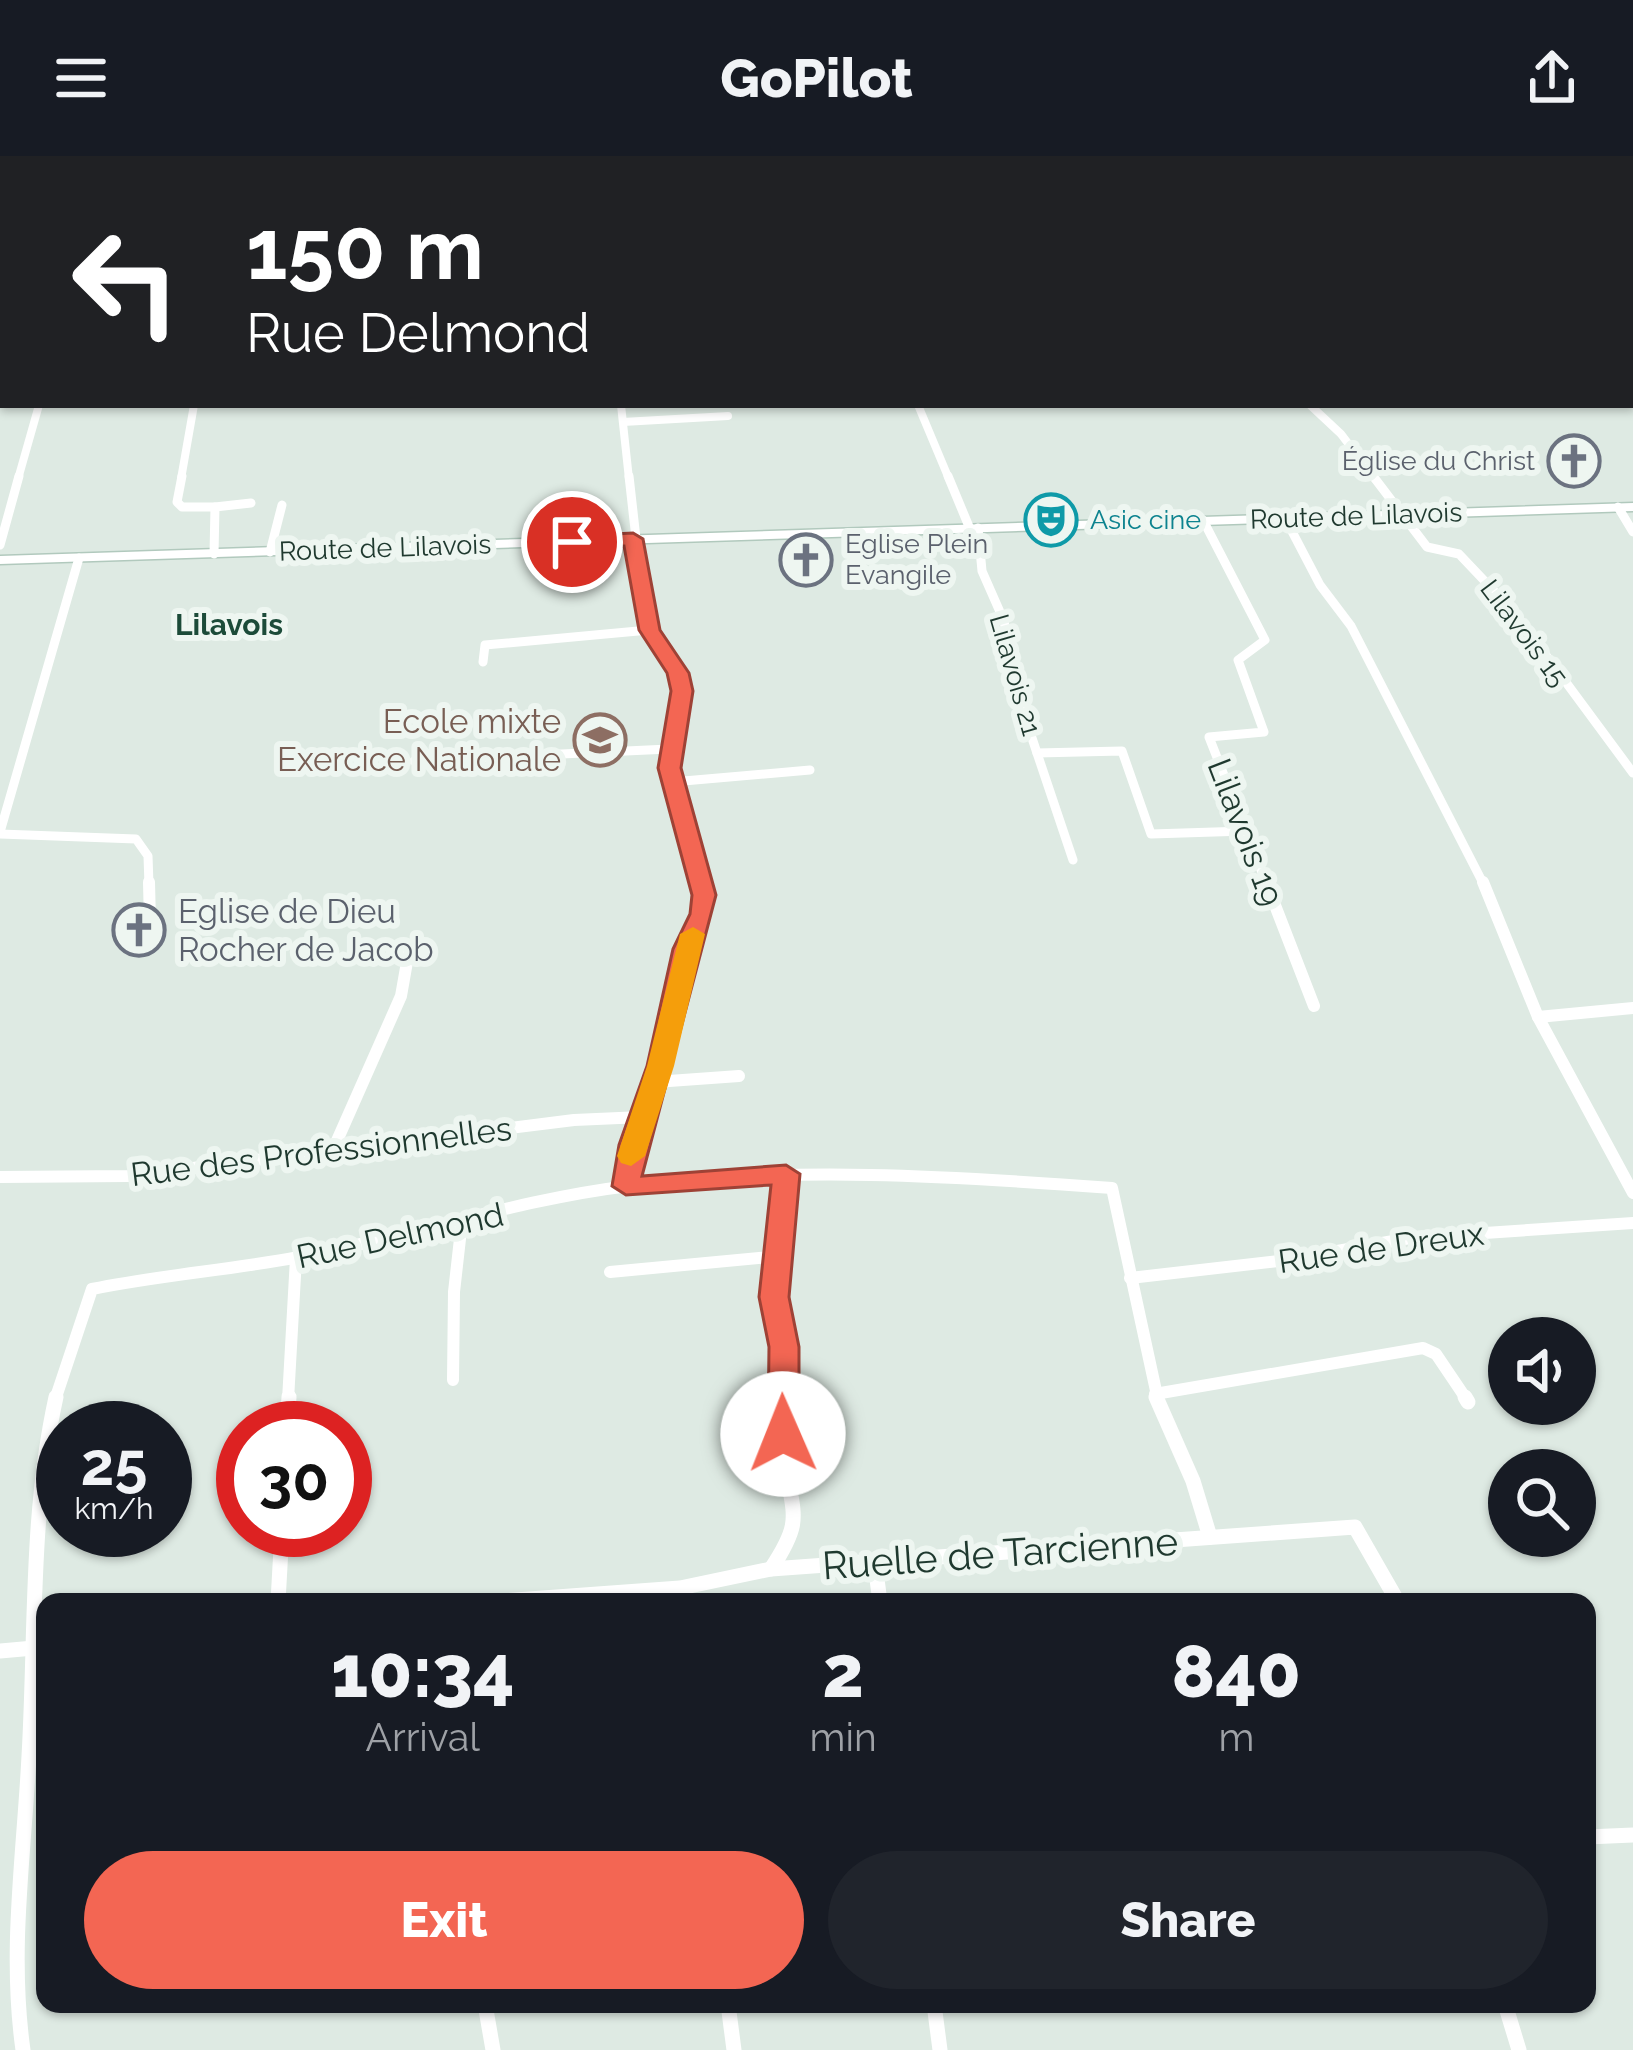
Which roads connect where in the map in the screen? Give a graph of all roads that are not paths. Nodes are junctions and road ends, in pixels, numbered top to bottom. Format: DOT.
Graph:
graph roads {
  1 [pos="38,408"];
  2 [pos="193,408"];
  3 [pos="621,408"];
  4 [pos="920,408"];
  5 [pos="1313,408"];
  6 [pos="728,416"];
  7 [pos="623,422"];
  8 [pos="251,503"];
  9 [pos="282,505"];
  10 [pos="214,507"];
  11 [pos="1625,507"];
  12 [pos="1403,514"];
  13 [pos="1285,518"];
  14 [pos="1203,520"];
  15 [pos="974,528"];
  16 [pos="1633,532"];
  17 [pos="633,539"];
  18 [pos="270,552"];
  19 [pos="214,554"];
  20 [pos="80,558"];
  21 [pos="1,559"];
  22 [pos="650,630"];
  23 [pos="483,662"];
  24 [pos="669,749"];
  25 [pos="1037,753"];
  26 [pos="414,761"];
  27 [pos="810,770"];
  28 [pos="1633,773"];
  29 [pos="672,782"];
  30 [pos="1246,831"];
  31 [pos="0,833"];
  32 [pos="1073,860"];
  33 [pos="150,923"];
  34 [pos="410,945"];
  35 [pos="1314,1006"];
  36 [pos="1633,1008"];
  37 [pos="1538,1017"];
  38 [pos="739,1076"];
  39 [pos="655,1082"];
  40 [pos="642,1118"];
  41 [pos="332,1152"];
  42 [pos="786,1174"];
  43 [pos="0,1177"];
  44 [pos="626,1186"];
  45 [pos="1633,1193"];
  46 [pos="463,1221"];
  47 [pos="1633,1223"];
  48 [pos="779,1256"];
  49 [pos="296,1258"];
  50 [pos="610,1272"];
  51 [pos="1130,1278"];
  52 [pos="453,1380"];
  53 [pos="1155,1394"];
  54 [pos="288,1401"];
  55 [pos="1468,1402"];
  56 [pos="1210,1537"];
  57 [pos="280,1557"];
  58 [pos="874,1564"];
  59 [pos="770,1569"];
  60 [pos="39,1593"];
  61 [pos="278,1593"];
  62 [pos="687,1593"];
  63 [pos="879,1593"];
  64 [pos="1393,1593"];
  65 [pos="36,1647"];
  66 [pos="0,1651"];
  67 [pos="36,1682"];
  68 [pos="1633,1835"];
  69 [pos="1596,1837"];
  70 [pos="486,2013"];
  71 [pos="729,2013"];
  72 [pos="935,2013"];
  73 [pos="1508,2013"];
  74 [pos="23,2050"];
  75 [pos="493,2050"];
  76 [pos="734,2050"];
  77 [pos="940,2050"];
  78 [pos="1520,2050"];
  1 -- 21 [label="street"];
  2 -- 10 [label="street"];
  3 -- 7 [label="street"];
  4 -- 15 [label="street, Lilavois 21"];
  5 -- 12 [label="street, Lilavois 15"];
  6 -- 7 [label="street"];
  7 -- 17 [label="street"];
  8 -- 10 [label="street"];
  9 -- 18 [label="street"];
  10 -- 19 [label="street"];
  11 -- 12 [label="main road, Route de Lilavois"];
  11 -- 16 [label="street"];
  12 -- 13 [label="main road, Route de Lilavois"];
  12 -- 28 [label="street, Lilavois 15"];
  13 -- 14 [label="main road, Route de Lilavois"];
  13 -- 37 [label="street"];
  14 -- 15 [label="main road, Route de Lilavois"];
  14 -- 30 [label="street, Lilavois 19"];
  15 -- 17 [label="main road, Route de Lilavois"];
  15 -- 25 [label="street, Lilavois 21"];
  17 -- 18 [label="main road, Route de Lilavois"];
  17 -- 22 [label="street"];
  18 -- 19 [label="main road, Route de Lilavois"];
  19 -- 20 [label="main road, Route de Lilavois"];
  20 -- 21 [label="main road, Route de Lilavois"];
  20 -- 31 [label="street"];
  22 -- 23 [label="street"];
  22 -- 24 [label="street"];
  24 -- 26 [label="street"];
  24 -- 29 [label="street"];
  25 -- 30 [label="street, Lilavois 21"];
  25 -- 32 [label="street, Lilavois 21"];
  27 -- 29 [label="street"];
  29 -- 39 [label="street"];
  30 -- 35 [label="street, Lilavois 19"];
  31 -- 33 [label="street"];
  34 -- 41 [label="street"];
  36 -- 37 [label="street"];
  37 -- 45 [label="street"];
  38 -- 39 [label="street"];
  39 -- 40 [label="street"];
  40 -- 41 [label="street, Rue des Professionnelles"];
  40 -- 44 [label="street"];
  41 -- 43 [label="street, Rue des Professionnelles"];
  42 -- 44 [label="street, Rue Delmond"];
  42 -- 48 [label="street"];
  42 -- 51 [label="street, Rue Delmond"];
  44 -- 46 [label="street, Rue Delmond"];
  46 -- 49 [label="street, Rue Delmond"];
  46 -- 52 [label="street"];
  47 -- 51 [label="street, Rue de Dreux"];
  48 -- 50 [label="street"];
  48 -- 59 [label="street"];
  49 -- 54 [label="street"];
  49 -- 60 [label="street, Rue Delmond"];
  51 -- 53 [label="street, Rue Delmond"];
  53 -- 55 [label="street"];
  53 -- 56 [label="street, Rue Delmond"];
  56 -- 58 [label="street, Ruelle de Tarcienne"];
  56 -- 64 [label="street, Ruelle de Tarcienne"];
  57 -- 61 [label="street"];
  58 -- 59 [label="street, Ruelle de Tarcienne"];
  58 -- 63 [label="street"];
  59 -- 62 [label="street, Ruelle de Tarcienne"];
  65 -- 66 [label="street"];
  67 -- 74 [label="street, Rue Delmond"];
  68 -- 69 [label="street"];
  70 -- 75 [label="street"];
  71 -- 76 [label="street"];
  72 -- 77 [label="street"];
  73 -- 78 [label="street"];
}
